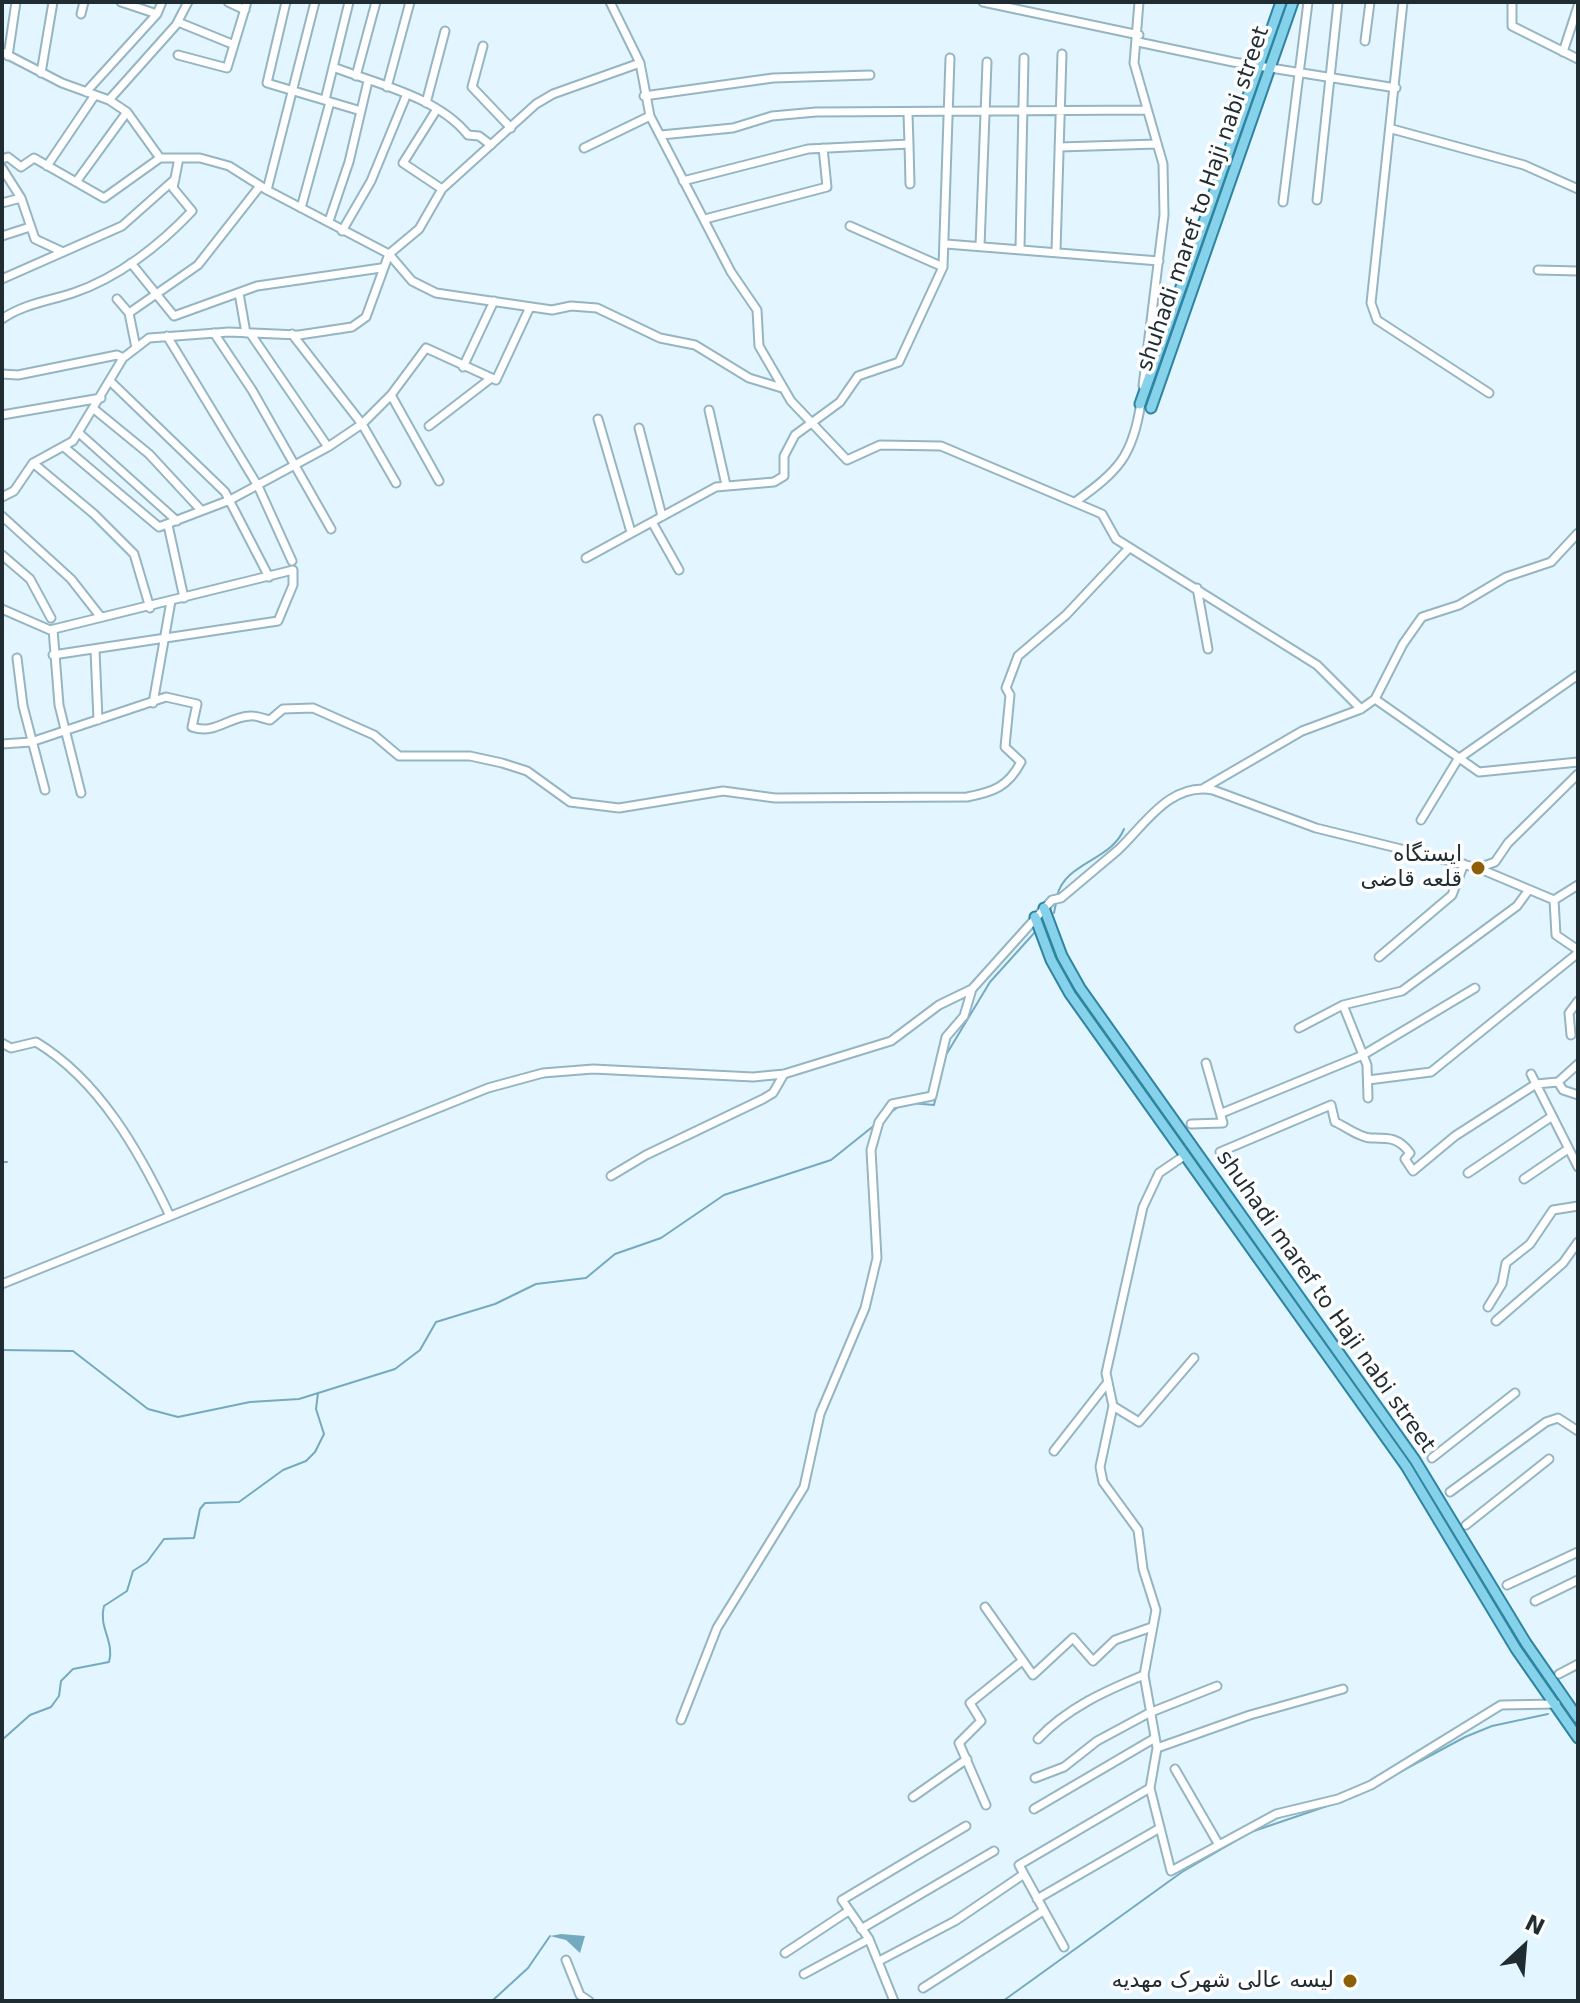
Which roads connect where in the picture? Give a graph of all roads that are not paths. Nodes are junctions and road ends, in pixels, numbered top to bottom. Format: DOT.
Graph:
graph roads {
  1 [pos="16,2"];
  2 [pos="53,2"];
  3 [pos="84,2"];
  4 [pos="121,2"];
  5 [pos="162,2"];
  6 [pos="188,2"];
  7 [pos="228,2"];
  8 [pos="286,2"];
  9 [pos="315,2"];
  10 [pos="349,2"];
  11 [pos="376,2"];
  12 [pos="410,2"];
  13 [pos="610,2"];
  14 [pos="983,2"];
  15 [pos="1139,2"];
  16 [pos="1281,2"];
  17 [pos="1293,2"];
  18 [pos="1308,2"];
  19 [pos="1338,2"];
  20 [pos="1370,2"];
  21 [pos="1403,2"];
  22 [pos="1512,2"];
  23 [pos="246,6"];
  24 [pos="1578,6"];
  25 [pos="81,14"];
  26 [pos="157,14"];
  27 [pos="178,22"];
  28 [pos="445,31"];
  29 [pos="1138,38"];
  30 [pos="1365,41"];
  31 [pos="232,44"];
  32 [pos="483,46"];
  33 [pos="1563,52"];
  34 [pos="5,54"];
  35 [pos="1062,54"];
  36 [pos="178,55"];
  37 [pos="950,58"];
  38 [pos="1024,58"];
  39 [pos="1578,59"];
  40 [pos="987,62"];
  41 [pos="640,63"];
  42 [pos="1257,66"];
  43 [pos="333,67"];
  44 [pos="1268,68"];
  45 [pos="41,73"];
  46 [pos="1298,74"];
  47 [pos="870,75"];
  48 [pos="356,76"];
  49 [pos="1330,79"];
  50 [pos="368,81"];
  51 [pos="387,87"];
  52 [pos="1396,88"];
  53 [pos="86,92"];
  54 [pos="293,92"];
  55 [pos="95,95"];
  56 [pos="406,96"];
  57 [pos="644,96"];
  58 [pos="109,100"];
  59 [pos="327,101"];
  60 [pos="426,103"];
  61 [pos="437,109"];
  62 [pos="1147,110"];
  63 [pos="361,111"];
  64 [pos="127,112"];
  65 [pos="1023,112"];
  66 [pos="1060,112"];
  67 [pos="947,113"];
  68 [pos="984,113"];
  69 [pos="908,114"];
  70 [pos="650,116"];
  71 [pos="511,128"];
  72 [pos="1392,129"];
  73 [pos="661,135"];
  74 [pos="909,144"];
  75 [pos="1157,144"];
  76 [pos="491,145"];
  77 [pos="1059,147"];
  78 [pos="584,148"];
  79 [pos="823,148"];
  80 [pos="160,158"];
  81 [pos="179,158"];
  82 [pos="2,159"];
  83 [pos="47,166"];
  84 [pos="2,168"];
  85 [pos="175,179"];
  86 [pos="683,181"];
  87 [pos="76,182"];
  88 [pos="910,184"];
  89 [pos="264,188"];
  90 [pos="442,189"];
  91 [pos="1578,189"];
  92 [pos="21,198"];
  93 [pos="1317,200"];
  94 [pos="1283,202"];
  95 [pos="2,203"];
  96 [pos="301,208"];
  97 [pos="705,219"];
  98 [pos="329,221"];
  99 [pos="850,226"];
  100 [pos="30,227"];
  101 [pos="342,231"];
  102 [pos="2,236"];
  103 [pos="946,244"];
  104 [pos="980,246"];
  105 [pos="1020,248"];
  106 [pos="1056,251"];
  107 [pos="63,252"];
  108 [pos="389,254"];
  109 [pos="1159,261"];
  110 [pos="131,263"];
  111 [pos="943,267"];
  112 [pos="381,268"];
  113 [pos="1538,270"];
  114 [pos="1578,271"];
  115 [pos="2,279"];
  116 [pos="239,293"];
  117 [pos="159,294"];
  118 [pos="117,299"];
  119 [pos="494,301"];
  120 [pos="530,307"];
  121 [pos="129,313"];
  122 [pos="2,319"];
  123 [pos="214,333"];
  124 [pos="248,333"];
  125 [pos="292,334"];
  126 [pos="167,336"];
  127 [pos="136,348"];
  128 [pos="123,358"];
  129 [pos="463,367"];
  130 [pos="2,374"];
  131 [pos="490,379"];
  132 [pos="110,381"];
  133 [pos="782,388"];
  134 [pos="1489,393"];
  135 [pos="391,395"];
  136 [pos="101,398"];
  137 [pos="1140,404"];
  138 [pos="1151,408"];
  139 [pos="94,409"];
  140 [pos="709,410"];
  141 [pos="2,415"];
  142 [pos="598,419"];
  143 [pos="809,422"];
  144 [pos="362,424"];
  145 [pos="429,426"];
  146 [pos="639,428"];
  147 [pos="79,433"];
  148 [pos="64,447"];
  149 [pos="328,447"];
  150 [pos="33,463"];
  151 [pos="295,467"];
  152 [pos="439,481"];
  153 [pos="396,483"];
  154 [pos="726,485"];
  155 [pos="258,486"];
  156 [pos="2,497"];
  157 [pos="230,500"];
  158 [pos="1075,502"];
  159 [pos="200,509"];
  160 [pos="2,516"];
  161 [pos="662,516"];
  162 [pos="177,521"];
  163 [pos="652,522"];
  164 [pos="168,525"];
  165 [pos="331,529"];
  166 [pos="631,532"];
  167 [pos="1578,533"];
  168 [pos="1129,548"];
  169 [pos="2,555"];
  170 [pos="586,558"];
  171 [pos="292,561"];
  172 [pos="679,570"];
  173 [pos="269,577"];
  174 [pos="1197,588"];
  175 [pos="184,598"];
  176 [pos="171,601"];
  177 [pos="150,608"];
  178 [pos="2,609"];
  179 [pos="100,616"];
  180 [pos="51,618"];
  181 [pos="53,629"];
  182 [pos="165,637"];
  183 [pos="1208,649"];
  184 [pos="95,650"];
  185 [pos="53,655"];
  186 [pos="17,658"];
  187 [pos="1578,675"];
  188 [pos="1375,699"];
  189 [pos="153,703"];
  190 [pos="1361,709"];
  191 [pos="98,720"];
  192 [pos="64,732"];
  193 [pos="31,742"];
  194 [pos="2,744"];
  195 [pos="1458,759"];
  196 [pos="1578,762"];
  197 [pos="1578,774"];
  198 [pos="1204,788"];
  199 [pos="45,790"];
  200 [pos="81,793"];
  201 [pos="1421,820"];
  202 [pos="1464,864"];
  203 [pos="1478,868"];
  204 [pos="1578,885"];
  205 [pos="1528,891"];
  206 [pos="1554,900"];
  207 [pos="1044,908"];
  208 [pos="1035,917"];
  209 [pos="1578,951"];
  210 [pos="1379,957"];
  211 [pos="1475,988"];
  212 [pos="972,989"];
  213 [pos="1578,1001"];
  214 [pos="1343,1005"];
  215 [pos="1299,1028"];
  216 [pos="1571,1035"];
  217 [pos="2,1043"];
  218 [pos="1363,1055"];
  219 [pos="1206,1063"];
  220 [pos="1578,1064"];
  221 [pos="784,1074"];
  222 [pos="1531,1074"];
  223 [pos="1368,1080"];
  224 [pos="1558,1082"];
  225 [pos="1536,1084"];
  226 [pos="1578,1095"];
  227 [pos="1368,1098"];
  228 [pos="1222,1113"];
  229 [pos="1551,1117"];
  230 [pos="1191,1124"];
  231 [pos="1568,1149"];
  232 [pos="1220,1152"];
  233 [pos="1181,1158"];
  234 [pos="1578,1167"];
  235 [pos="1468,1173"];
  236 [pos="611,1176"];
  237 [pos="1524,1179"];
  238 [pos="1578,1206"];
  239 [pos="170,1216"];
  240 [pos="1578,1242"];
  241 [pos="2,1284"];
  242 [pos="1488,1307"];
  243 [pos="1496,1321"];
  244 [pos="1194,1358"];
  245 [pos="1108,1382"];
  246 [pos="1515,1393"];
  247 [pos="1113,1406"];
  248 [pos="1578,1431"];
  249 [pos="1054,1451"];
  250 [pos="1432,1458"];
  251 [pos="1549,1459"];
  252 [pos="1450,1492"];
  253 [pos="1466,1525"];
  254 [pos="1578,1552"];
  255 [pos="1578,1580"];
  256 [pos="1507,1585"];
  257 [pos="1535,1601"];
  258 [pos="985,1607"];
  259 [pos="1152,1627"];
  260 [pos="1022,1661"];
  261 [pos="1578,1664"];
  262 [pos="1559,1674"];
  263 [pos="1144,1675"];
  264 [pos="1217,1686"];
  265 [pos="1343,1689"];
  266 [pos="1556,1704"];
  267 [pos="1149,1713"];
  268 [pos="1578,1718"];
  269 [pos="681,1720"];
  270 [pos="1155,1738"];
  271 [pos="1578,1738"];
  272 [pos="1038,1739"];
  273 [pos="1157,1748"];
  274 [pos="967,1759"];
  275 [pos="1175,1769"];
  276 [pos="1035,1778"];
  277 [pos="1150,1788"];
  278 [pos="913,1797"];
  279 [pos="986,1805"];
  280 [pos="1034,1809"];
  281 [pos="966,1826"];
  282 [pos="1160,1828"];
  283 [pos="1219,1845"];
  284 [pos="994,1851"];
  285 [pos="1024,1874"];
  286 [pos="1037,1899"];
  287 [pos="1043,1911"];
  288 [pos="847,1912"];
  289 [pos="861,1929"];
  290 [pos="869,1939"];
  291 [pos="1064,1947"];
  292 [pos="785,1953"];
  293 [pos="566,1960"];
  294 [pos="879,1961"];
  295 [pos="804,1974"];
  296 [pos="923,1988"];
  297 [pos="589,2001"];
  298 [pos="894,2001"];
  1 -- 34 [label="street"];
  2 -- 45 [label="street"];
  3 -- 25 [label="street"];
  4 -- 26 [label="street"];
  5 -- 26 [label="street"];
  6 -- 27 [label="street"];
  7 -- 23 [label="street"];
  8 -- 54 [label="street"];
  9 -- 54 [label="street"];
  10 -- 43 [label="street"];
  11 -- 48 [label="street"];
  12 -- 51 [label="street"];
  13 -- 41 [label="street"];
  14 -- 29 [label="street"];
  15 -- 29 [label="street"];
  16 -- 42 [label="main road"];
  17 -- 44 [label="main road, shuhadi maref to Haji nabi street"];
  18 -- 46 [label="street"];
  19 -- 49 [label="street"];
  20 -- 30 [label="street"];
  21 -- 52 [label="street"];
  22 -- 33 [label="street"];
  23 -- 36 [label="street"];
  24 -- 33 [label="street"];
  26 -- 53 [label="street"];
  27 -- 31 [label="street"];
  27 -- 58 [label="street"];
  28 -- 60 [label="street"];
  29 -- 42 [label="street"];
  29 -- 62 [label="street"];
  32 -- 71 [label="street"];
  33 -- 39 [label="street"];
  34 -- 45 [label="street"];
  35 -- 66 [label="street"];
  37 -- 67 [label="street"];
  38 -- 65 [label="street"];
  40 -- 68 [label="street"];
  41 -- 57 [label="street"];
  41 -- 71 [label="street"];
  42 -- 44 [label="street"];
  42 -- 137 [label="main road"];
  43 -- 48 [label="street"];
  43 -- 59 [label="street"];
  44 -- 46 [label="street"];
  44 -- 138 [label="main road, shuhadi maref to Haji nabi street"];
  45 -- 53 [label="street"];
  46 -- 49 [label="street"];
  46 -- 94 [label="street"];
  47 -- 57 [label="street"];
  48 -- 50 [label="street"];
  49 -- 52 [label="street"];
  49 -- 93 [label="street"];
  50 -- 51 [label="street"];
  50 -- 63 [label="street"];
  51 -- 56 [label="street"];
  52 -- 72 [label="street"];
  53 -- 55 [label="street"];
  54 -- 59 [label="street"];
  54 -- 89 [label="street"];
  55 -- 58 [label="street"];
  55 -- 83 [label="street"];
  56 -- 60 [label="street"];
  56 -- 101 [label="street"];
  57 -- 70 [label="street"];
  58 -- 64 [label="street"];
  59 -- 63 [label="street"];
  59 -- 96 [label="street"];
  60 -- 61 [label="street"];
  61 -- 76 [label="street"];
  61 -- 90 [label="street"];
  62 -- 66 [label="street"];
  62 -- 75 [label="street"];
  63 -- 98 [label="street"];
  64 -- 80 [label="street"];
  64 -- 87 [label="street"];
  65 -- 66 [label="street"];
  65 -- 68 [label="street"];
  65 -- 105 [label="street"];
  66 -- 77 [label="street"];
  67 -- 68 [label="street"];
  67 -- 69 [label="street"];
  67 -- 103 [label="street"];
  68 -- 104 [label="street"];
  69 -- 73 [label="street"];
  69 -- 74 [label="street"];
  70 -- 73 [label="street"];
  70 -- 78 [label="street"];
  71 -- 76 [label="street"];
  72 -- 91 [label="street"];
  72 -- 134 [label="street"];
  73 -- 86 [label="street"];
  74 -- 79 [label="street"];
  74 -- 88 [label="street"];
  75 -- 77 [label="street"];
  75 -- 109 [label="street"];
  76 -- 90 [label="street"];
  77 -- 106 [label="street"];
  79 -- 86 [label="street"];
  79 -- 97 [label="street"];
  80 -- 81 [label="street"];
  80 -- 87 [label="street"];
  81 -- 85 [label="street"];
  81 -- 89 [label="street"];
  82 -- 83 [label="street"];
  83 -- 87 [label="street"];
  84 -- 92 [label="street"];
  85 -- 107 [label="street"];
  85 -- 110 [label="street"];
  86 -- 97 [label="street"];
  89 -- 96 [label="street"];
  89 -- 117 [label="street"];
  90 -- 108 [label="street"];
  92 -- 95 [label="street"];
  92 -- 100 [label="street"];
  96 -- 98 [label="street"];
  97 -- 133 [label="street"];
  98 -- 101 [label="street"];
  99 -- 111 [label="street"];
  100 -- 102 [label="street"];
  100 -- 107 [label="street"];
  101 -- 108 [label="street"];
  103 -- 104 [label="street"];
  103 -- 111 [label="street"];
  104 -- 105 [label="street"];
  105 -- 106 [label="street"];
  106 -- 109 [label="street"];
  107 -- 115 [label="street"];
  108 -- 112 [label="street"];
  108 -- 119 [label="street"];
  109 -- 137 [label="street"];
  110 -- 117 [label="street"];
  110 -- 122 [label="street"];
  111 -- 143 [label="street"];
  112 -- 116 [label="street"];
  112 -- 125 [label="street"];
  113 -- 114 [label="street"];
  116 -- 117 [label="street"];
  116 -- 124 [label="street"];
  117 -- 121 [label="street"];
  118 -- 121 [label="street"];
  119 -- 120 [label="street"];
  119 -- 129 [label="street"];
  120 -- 131 [label="street"];
  120 -- 133 [label="street"];
  121 -- 127 [label="street"];
  123 -- 124 [label="street"];
  123 -- 126 [label="street"];
  123 -- 151 [label="street"];
  124 -- 125 [label="street"];
  124 -- 149 [label="street"];
  125 -- 144 [label="street"];
  126 -- 127 [label="street"];
  126 -- 155 [label="street"];
  127 -- 128 [label="street"];
  128 -- 130 [label="street"];
  128 -- 132 [label="street"];
  129 -- 131 [label="street"];
  129 -- 135 [label="street"];
  131 -- 145 [label="street"];
  132 -- 136 [label="street"];
  132 -- 157 [label="street"];
  133 -- 143 [label="street"];
  135 -- 144 [label="street"];
  135 -- 152 [label="street"];
  136 -- 139 [label="street"];
  136 -- 141 [label="street"];
  137 -- 158 [label="street"];
  139 -- 147 [label="street"];
  139 -- 159 [label="street"];
  140 -- 154 [label="street"];
  142 -- 166 [label="street"];
  143 -- 154 [label="street"];
  143 -- 158 [label="street"];
  144 -- 149 [label="street"];
  144 -- 153 [label="street"];
  146 -- 161 [label="street"];
  147 -- 148 [label="street"];
  147 -- 162 [label="street"];
  148 -- 150 [label="street"];
  148 -- 164 [label="street"];
  149 -- 151 [label="street"];
  150 -- 156 [label="street"];
  150 -- 177 [label="street"];
  151 -- 155 [label="street"];
  151 -- 165 [label="street"];
  154 -- 161 [label="street"];
  155 -- 157 [label="street"];
  155 -- 171 [label="street"];
  157 -- 159 [label="street"];
  157 -- 173 [label="street"];
  158 -- 168 [label="street"];
  159 -- 162 [label="street"];
  160 -- 179 [label="street"];
  161 -- 163 [label="street"];
  162 -- 164 [label="street"];
  163 -- 166 [label="street"];
  163 -- 172 [label="street"];
  164 -- 175 [label="street"];
  166 -- 170 [label="street"];
  167 -- 188 [label="street"];
  168 -- 174 [label="street"];
  168 -- 189 [label="street"];
  169 -- 180 [label="street"];
  173 -- 175 [label="street"];
  173 -- 182 [label="street"];
  174 -- 183 [label="street"];
  174 -- 190 [label="street"];
  175 -- 176 [label="street"];
  176 -- 177 [label="street"];
  176 -- 182 [label="street"];
  177 -- 179 [label="street"];
  178 -- 181 [label="street"];
  179 -- 181 [label="street"];
  181 -- 185 [label="street"];
  182 -- 184 [label="street"];
  182 -- 189 [label="street"];
  184 -- 185 [label="street"];
  184 -- 191 [label="street"];
  185 -- 192 [label="street"];
  186 -- 193 [label="street"];
  187 -- 195 [label="street"];
  188 -- 190 [label="street"];
  188 -- 195 [label="street"];
  189 -- 191 [label="street"];
  190 -- 198 [label="street"];
  191 -- 192 [label="street"];
  192 -- 193 [label="street"];
  192 -- 200 [label="street"];
  193 -- 194 [label="street"];
  193 -- 199 [label="street"];
  195 -- 196 [label="street"];
  195 -- 201 [label="street"];
  197 -- 203 [label="street"];
  198 -- 202 [label="street"];
  198 -- 207 [label="street"];
  202 -- 203 [label="street"];
  202 -- 210 [label="street"];
  203 -- 205 [label="street"];
  204 -- 206 [label="street"];
  205 -- 206 [label="street"];
  205 -- 214 [label="street"];
  206 -- 209 [label="street"];
  207 -- 208 [label="street"];
  207 -- 268 [label="main road, shuhadi maref to Haji nabi street"];
  208 -- 212 [label="street"];
  208 -- 266 [label="main road"];
  209 -- 223 [label="street"];
  211 -- 218 [label="street"];
  212 -- 221 [label="street"];
  212 -- 269 [label="street"];
  213 -- 216 [label="street"];
  214 -- 215 [label="street"];
  214 -- 218 [label="street"];
  217 -- 239 [label="street"];
  218 -- 223 [label="street"];
  218 -- 228 [label="street"];
  219 -- 228 [label="street"];
  220 -- 224 [label="street"];
  221 -- 236 [label="street"];
  221 -- 239 [label="street"];
  222 -- 225 [label="street"];
  223 -- 227 [label="street"];
  224 -- 225 [label="street"];
  224 -- 226 [label="street"];
  225 -- 229 [label="street"];
  225 -- 232 [label="street"];
  228 -- 230 [label="street"];
  229 -- 231 [label="street"];
  229 -- 235 [label="street"];
  231 -- 234 [label="street"];
  231 -- 237 [label="street"];
  233 -- 245 [label="street"];
  238 -- 242 [label="street"];
  239 -- 241 [label="street"];
  240 -- 243 [label="street"];
  244 -- 247 [label="street"];
  245 -- 247 [label="street"];
  245 -- 249 [label="street"];
  246 -- 250 [label="street"];
  247 -- 259 [label="street"];
  248 -- 252 [label="street"];
  251 -- 253 [label="street"];
  254 -- 256 [label="street"];
  255 -- 257 [label="street"];
  258 -- 260 [label="street"];
  259 -- 260 [label="street"];
  259 -- 263 [label="street"];
  260 -- 274 [label="street"];
  261 -- 262 [label="street"];
  263 -- 267 [label="street"];
  263 -- 272 [label="street"];
  264 -- 267 [label="street"];
  265 -- 273 [label="street"];
  266 -- 271 [label="main road"];
  266 -- 283 [label="street"];
  267 -- 270 [label="street"];
  267 -- 276 [label="street"];
  270 -- 273 [label="street"];
  270 -- 280 [label="street"];
  273 -- 277 [label="street"];
  274 -- 278 [label="street"];
  274 -- 279 [label="street"];
  275 -- 283 [label="street"];
  277 -- 282 [label="street"];
  277 -- 285 [label="street"];
  281 -- 288 [label="street"];
  282 -- 283 [label="street"];
  282 -- 286 [label="street"];
  284 -- 289 [label="street"];
  285 -- 286 [label="street"];
  285 -- 294 [label="street"];
  286 -- 287 [label="street"];
  287 -- 291 [label="street"];
  287 -- 296 [label="street"];
  288 -- 289 [label="street"];
  288 -- 292 [label="street"];
  289 -- 290 [label="street"];
  290 -- 294 [label="street"];
  290 -- 295 [label="street"];
  293 -- 297 [label="street"];
  294 -- 298 [label="street"];
}
